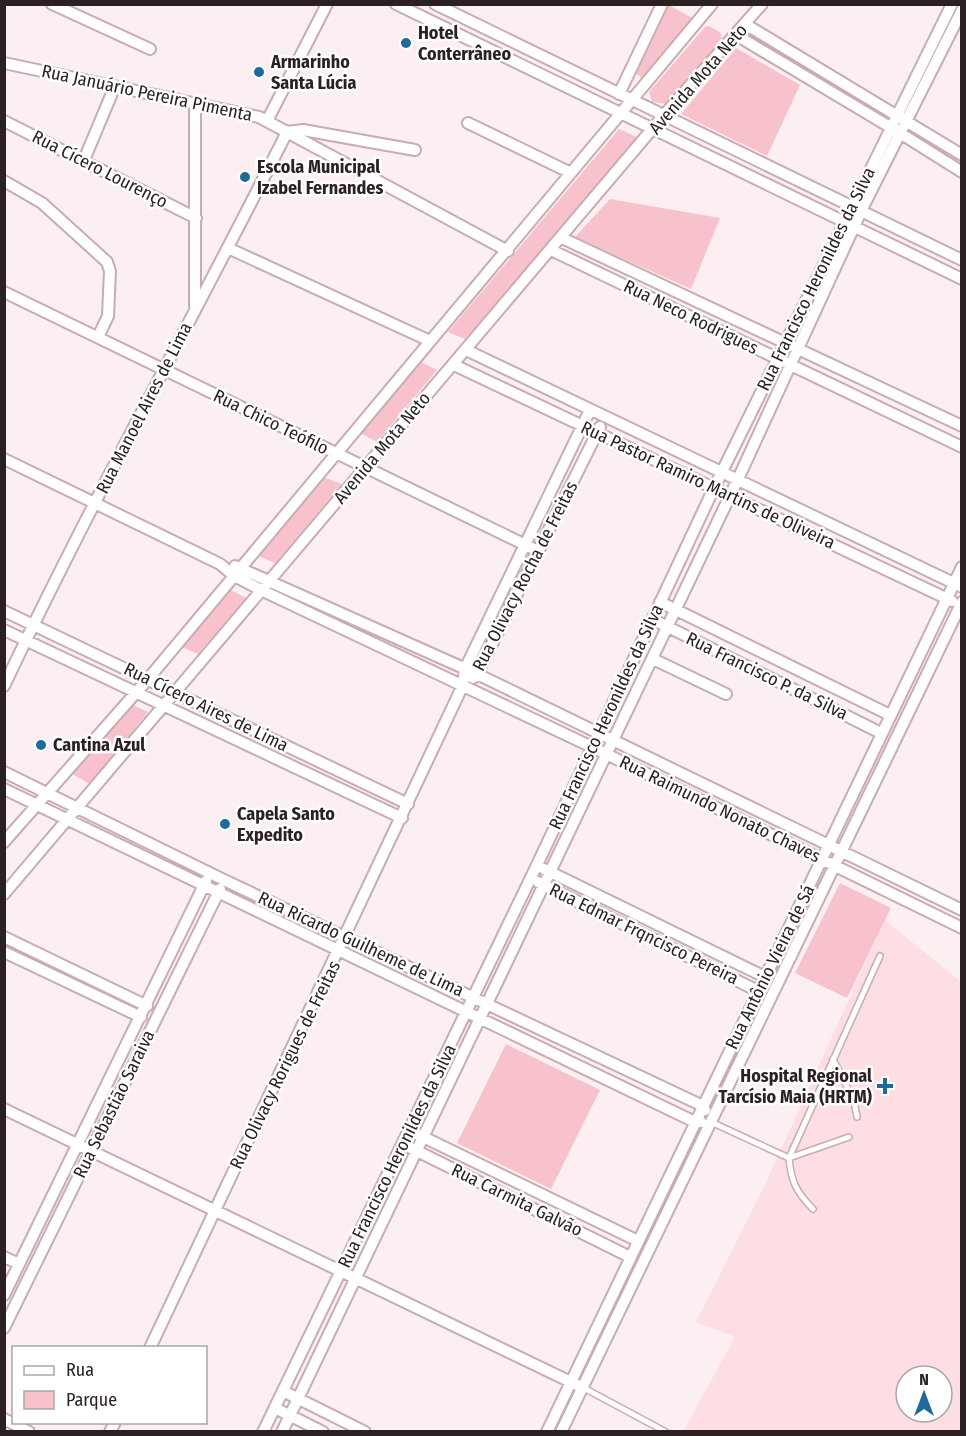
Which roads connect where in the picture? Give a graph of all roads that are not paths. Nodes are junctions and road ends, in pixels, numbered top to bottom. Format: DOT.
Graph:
graph roads {
  1 [pos="52,4"];
  2 [pos="327,4"];
  3 [pos="396,4"];
  4 [pos="435,4"];
  5 [pos="662,4"];
  6 [pos="762,4"];
  7 [pos="952,4"];
  8 [pos="711,5"];
  9 [pos="961,7"];
  10 [pos="745,24"];
  11 [pos="736,35"];
  12 [pos="150,49"];
  13 [pos="4,63"];
  14 [pos="115,86"];
  15 [pos="619,94"];
  16 [pos="631,100"];
  17 [pos="195,103"];
  18 [pos="621,114"];
  19 [pos="896,115"];
  20 [pos="664,116"];
  21 [pos="4,121"];
  22 [pos="267,121"];
  23 [pos="906,121"];
  24 [pos="468,123"];
  25 [pos="890,126"];
  26 [pos="653,129"];
  27 [pos="287,132"];
  28 [pos="900,133"];
  29 [pos="415,150"];
  30 [pos="962,155"];
  31 [pos="84,160"];
  32 [pos="962,172"];
  33 [pos="571,173"];
  34 [pos="4,181"];
  35 [pos="850,206"];
  36 [pos="861,211"];
  37 [pos="196,218"];
  38 [pos="843,221"];
  39 [pos="854,227"];
  40 [pos="562,238"];
  41 [pos="228,248"];
  42 [pos="551,250"];
  43 [pos="508,251"];
  44 [pos="962,260"];
  45 [pos="962,279"];
  46 [pos="4,292"];
  47 [pos="195,309"];
  48 [pos="98,337"];
  49 [pos="430,341"];
  50 [pos="785,344"];
  51 [pos="798,349"];
  52 [pos="466,350"];
  53 [pos="778,359"];
  54 [pos="454,364"];
  55 [pos="791,365"];
  56 [pos="163,369"];
  57 [pos="923,408"];
  58 [pos="590,410"];
  59 [pos="604,417"];
  60 [pos="916,425"];
  61 [pos="583,426"];
  62 [pos="962,426"];
  63 [pos="597,433"];
  64 [pos="962,447"];
  65 [pos="336,453"];
  66 [pos="4,459"];
  67 [pos="365,467"];
  68 [pos="722,471"];
  69 [pos="738,479"];
  70 [pos="714,488"];
  71 [pos="730,495"];
  72 [pos="95,503"];
  73 [pos="543,507"];
  74 [pos="557,514"];
  75 [pos="526,545"];
  76 [pos="538,551"];
  77 [pos="962,567"];
  78 [pos="237,571"];
  79 [pos="270,581"];
  80 [pos="957,585"];
  81 [pos="261,590"];
  82 [pos="946,598"];
  83 [pos="660,602"];
  84 [pos="961,604"];
  85 [pos="4,610"];
  86 [pos="676,610"];
  87 [pos="652,619"];
  88 [pos="33,624"];
  89 [pos="668,627"];
  90 [pos="374,628"];
  91 [pos="4,630"];
  92 [pos="26,640"];
  93 [pos="369,640"];
  94 [pos="653,659"];
  95 [pos="465,669"];
  96 [pos="477,674"];
  97 [pos="148,679"];
  98 [pos="463,685"];
  99 [pos="4,686"];
  100 [pos="136,691"];
  101 [pos="175,692"];
  102 [pos="726,694"];
  103 [pos="164,705"];
  104 [pos="890,715"];
  105 [pos="598,733"];
  106 [pos="881,733"];
  107 [pos="278,741"];
  108 [pos="614,741"];
  109 [pos="591,747"];
  110 [pos="607,754"];
  111 [pos="270,755"];
  112 [pos="4,772"];
  113 [pos="4,789"];
  114 [pos="47,792"];
  115 [pos="36,804"];
  116 [pos="408,804"];
  117 [pos="78,807"];
  118 [pos="402,818"];
  119 [pos="67,820"];
  120 [pos="4,842"];
  121 [pos="828,845"];
  122 [pos="841,852"];
  123 [pos="822,858"];
  124 [pos="537,865"];
  125 [pos="835,865"];
  126 [pos="550,872"];
  127 [pos="210,873"];
  128 [pos="530,877"];
  129 [pos="224,880"];
  130 [pos="544,885"];
  131 [pos="204,886"];
  132 [pos="251,892"];
  133 [pos="218,893"];
  134 [pos="4,894"];
  135 [pos="245,906"];
  136 [pos="962,910"];
  137 [pos="664,927"];
  138 [pos="958,927"];
  139 [pos="4,937"];
  140 [pos="346,937"];
  141 [pos="657,940"];
  142 [pos="340,951"];
  143 [pos="4,952"];
  144 [pos="880,956"];
  145 [pos="765,976"];
  146 [pos="758,991"];
  147 [pos="474,996"];
  148 [pos="488,1003"];
  149 [pos="147,1006"];
  150 [pos="466,1012"];
  151 [pos="141,1017"];
  152 [pos="480,1018"];
  153 [pos="833,1059"];
  154 [pos="703,1106"];
  155 [pos="4,1109"];
  156 [pos="857,1117"];
  157 [pos="710,1121"];
  158 [pos="695,1122"];
  159 [pos="409,1130"];
  160 [pos="423,1137"];
  161 [pos="849,1137"];
  162 [pos="78,1144"];
  163 [pos="402,1144"];
  164 [pos="91,1150"];
  165 [pos="417,1150"];
  166 [pos="789,1158"];
  167 [pos="813,1209"];
  168 [pos="215,1210"];
  169 [pos="366,1219"];
  170 [pos="380,1226"];
  171 [pos="31,1241"];
  172 [pos="638,1241"];
  173 [pos="44,1247"];
  174 [pos="4,1257"];
  175 [pos="630,1257"];
  176 [pos="19,1264"];
  177 [pos="341,1271"];
  178 [pos="9,1276"];
  179 [pos="356,1278"];
  180 [pos="4,1294"];
  181 [pos="4,1328"];
  182 [pos="150,1346"];
  183 [pos="571,1382"];
  184 [pos="582,1387"];
  185 [pos="283,1391"];
  186 [pos="298,1399"];
  187 [pos="275,1408"];
  188 [pos="290,1415"];
  189 [pos="14,1424"];
  190 [pos="29,1431"];
  191 [pos="263,1431"];
  192 [pos="282,1431"];
  193 [pos="323,1431"];
  194 [pos="365,1431"];
  195 [pos="547,1431"];
  196 [pos="561,1431"];
  197 [pos="666,1431"];
  1 -- 12 [label="street"];
  2 -- 22 [label="street"];
  3 -- 18 [label="street"];
  4 -- 15 [label="street"];
  5 -- 15 [label="street"];
  6 -- 10 [label="street, Avenida Mota Neto"];
  7 -- 19 [label="street, Rua Francisco Heronildes da Silva"];
  8 -- 16 [label="street, Avenida Mota Neto"];
  9 -- 23 [label="street, Rua Francisco Heronildes da Silva"];
  10 -- 11 [label="street, Avenida Mota Neto"];
  10 -- 19 [label="street"];
  11 -- 20 [label="street, Avenida Mota Neto"];
  11 -- 25 [label="street"];
  13 -- 14 [label="street, Rua Januário Pereira Pimenta"];
  14 -- 17 [label="street, Rua Januário Pereira Pimenta"];
  14 -- 31 [label="street"];
  15 -- 16 [label="street"];
  16 -- 18 [label="street, Avenida Mota Neto"];
  16 -- 20 [label="street"];
  17 -- 22 [label="street, Rua Januário Pereira Pimenta"];
  17 -- 37 [label="street"];
  18 -- 26 [label="street"];
  18 -- 33 [label="street, Avenida Mota Neto"];
  19 -- 23 [label="street"];
  19 -- 25 [label="street, Rua Francisco Heronildes da Silva"];
  20 -- 26 [label="street, Avenida Mota Neto"];
  20 -- 35 [label="street"];
  21 -- 31 [label="street, Rua Cícero Lourenço"];
  22 -- 27 [label="street, Rua Januário Pereira Pimenta"];
  23 -- 28 [label="street, Rua Francisco Heronildes da Silva"];
  23 -- 30 [label="street"];
  24 -- 33 [label="street"];
  25 -- 28 [label="street"];
  25 -- 35 [label="street, Rua Francisco Heronildes da Silva"];
  26 -- 38 [label="street"];
  26 -- 40 [label="street, Avenida Mota Neto"];
  27 -- 29 [label="street"];
  27 -- 41 [label="street, Rua Manoel Aires de Lima"];
  27 -- 43 [label="street"];
  28 -- 32 [label="street"];
  28 -- 36 [label="street, Rua Francisco Heronildes da Silva"];
  31 -- 37 [label="street, Rua Cícero Lourenço"];
  33 -- 43 [label="street, Avenida Mota Neto"];
  34 -- 48 [label="street"];
  35 -- 36 [label="street"];
  35 -- 38 [label="street, Rua Francisco Heronildes da Silva"];
  36 -- 39 [label="street, Rua Francisco Heronildes da Silva"];
  36 -- 44 [label="street"];
  37 -- 47 [label="street"];
  38 -- 39 [label="street"];
  38 -- 50 [label="street, Rua Francisco Heronildes da Silva"];
  39 -- 45 [label="street"];
  39 -- 51 [label="street, Rua Francisco Heronildes da Silva"];
  40 -- 42 [label="street, Avenida Mota Neto"];
  40 -- 50 [label="street, Rua Neco Rodrigues"];
  41 -- 47 [label="street, Rua Manoel Aires de Lima"];
  41 -- 49 [label="street"];
  42 -- 52 [label="street, Avenida Mota Neto"];
  42 -- 53 [label="street, Rua Neco Rodrigues"];
  43 -- 49 [label="street, Avenida Mota Neto"];
  46 -- 48 [label="street, Rua Chico Teófilo"];
  47 -- 56 [label="street, Rua Manoel Aires de Lima"];
  48 -- 56 [label="street, Rua Chico Teófilo"];
  49 -- 65 [label="street, Avenida Mota Neto"];
  50 -- 51 [label="street, Rua Neco Rodrigues"];
  50 -- 53 [label="street, Rua Francisco Heronildes da Silva"];
  51 -- 55 [label="street, Rua Francisco Heronildes da Silva"];
  51 -- 57 [label="street, Rua Neco Rodrigues"];
  52 -- 54 [label="street, Avenida Mota Neto"];
  52 -- 58 [label="street, Rua Pastor Ramiro Martins de Oliveira"];
  53 -- 55 [label="street, Rua Neco Rodrigues"];
  53 -- 68 [label="street, Rua Francisco Heronildes da Silva"];
  54 -- 61 [label="street, Rua Pastor Ramiro Martins de Oliveira"];
  54 -- 67 [label="street, Avenida Mota Neto"];
  55 -- 60 [label="street, Rua Neco Rodrigues"];
  55 -- 69 [label="street, Rua Francisco Heronildes da Silva"];
  56 -- 65 [label="street, Rua Chico Teófilo"];
  56 -- 72 [label="street, Rua Manoel Aires de Lima"];
  57 -- 60 [label="street"];
  57 -- 62 [label="street, Rua Neco Rodrigues"];
  58 -- 59 [label="street, Rua Pastor Ramiro Martins de Oliveira"];
  58 -- 61 [label="street, Rua Olivacy Rocha de Freitas"];
  59 -- 63 [label="street, Rua Olivacy Rocha de Freitas"];
  59 -- 68 [label="street, Rua Pastor Ramiro Martins de Oliveira"];
  60 -- 64 [label="street, Rua Neco Rodrigues"];
  61 -- 63 [label="street, Rua Pastor Ramiro Martins de Oliveira"];
  61 -- 73 [label="street, Rua Olivacy Rocha de Freitas"];
  63 -- 70 [label="street, Rua Pastor Ramiro Martins de Oliveira"];
  63 -- 74 [label="street, Rua Olivacy Rocha de Freitas"];
  65 -- 67 [label="street, Rua Chico Teófilo"];
  65 -- 78 [label="street, Avenida Mota Neto"];
  66 -- 72 [label="street, Rua Raimundo Nonato Chaves"];
  67 -- 75 [label="street, Rua Chico Teófilo"];
  67 -- 79 [label="street, Avenida Mota Neto"];
  68 -- 69 [label="street, Rua Pastor Ramiro Martins de Oliveira"];
  68 -- 70 [label="street, Rua Francisco Heronildes da Silva"];
  69 -- 71 [label="street, Rua Francisco Heronildes da Silva"];
  69 -- 80 [label="street, Rua Pastor Ramiro Martins de Oliveira"];
  70 -- 71 [label="street, Rua Pastor Ramiro Martins de Oliveira"];
  70 -- 83 [label="street, Rua Francisco Heronildes da Silva"];
  71 -- 82 [label="street, Rua Pastor Ramiro Martins de Oliveira"];
  71 -- 86 [label="street, Rua Francisco Heronildes da Silva"];
  72 -- 78 [label="street, Rua Raimundo Nonato Chaves"];
  72 -- 88 [label="street, Rua Manoel Aires de Lima"];
  73 -- 74 [label="street"];
  73 -- 75 [label="street, Rua Olivacy Rocha de Freitas"];
  74 -- 76 [label="street, Rua Olivacy Rocha de Freitas"];
  75 -- 76 [label="street, Rua Chico Teófilo"];
  75 -- 95 [label="street, Rua Olivacy Rocha de Freitas"];
  76 -- 96 [label="street, Rua Olivacy Rocha de Freitas"];
  77 -- 80 [label="street, Rua Antônio Vieira de Sá"];
  78 -- 79 [label="street, Rua Raimundo Nonato Chaves"];
  78 -- 81 [label="street, Rua Raimundo Nonato Chaves"];
  78 -- 97 [label="street, Avenida Mota Neto"];
  79 -- 81 [label="street, Avenida Mota Neto"];
  79 -- 90 [label="street, Rua Raimundo Nonato Chaves"];
  80 -- 82 [label="street, Rua Antônio Vieira de Sá"];
  81 -- 93 [label="street, Rua Raimundo Nonato Chaves"];
  81 -- 101 [label="street, Avenida Mota Neto"];
  82 -- 84 [label="street, Rua Pastor Ramiro Martins de Oliveira"];
  82 -- 104 [label="street, Rua Antônio Vieira de Sá"];
  83 -- 86 [label="street, Rua Francisco P. da Silva"];
  83 -- 87 [label="street, Rua Francisco Heronildes da Silva"];
  84 -- 122 [label="street, Rua Antônio Vieira de Sá"];
  85 -- 88 [label="street, Rua Cícero Aires de Lima"];
  86 -- 89 [label="street, Rua Francisco Heronildes da Silva"];
  86 -- 104 [label="street, Rua Francisco P. da Silva"];
  87 -- 89 [label="street, Rua Francisco P. da Silva"];
  87 -- 105 [label="street, Rua Francisco Heronildes da Silva"];
  88 -- 92 [label="street, Rua Manoel Aires de Lima"];
  88 -- 97 [label="street, Rua Cícero Aires de Lima"];
  89 -- 94 [label="street, Rua Francisco Heronildes da Silva"];
  89 -- 106 [label="street, Rua Francisco P. da Silva"];
  90 -- 93 [label="street"];
  90 -- 95 [label="street, Rua Raimundo Nonato Chaves"];
  91 -- 92 [label="street, Rua Cícero Aires de Lima"];
  92 -- 99 [label="street, Rua Manoel Aires de Lima"];
  92 -- 100 [label="street, Rua Cícero Aires de Lima"];
  93 -- 98 [label="street, Rua Raimundo Nonato Chaves"];
  94 -- 102 [label="street"];
  94 -- 108 [label="street, Rua Francisco Heronildes da Silva"];
  95 -- 96 [label="street, Rua Raimundo Nonato Chaves"];
  95 -- 98 [label="street, Rua Olivacy Rocha de Freitas"];
  96 -- 98 [label="street, Rua Olivacy Rocha de Freitas"];
  96 -- 105 [label="street, Rua Raimundo Nonato Chaves"];
  97 -- 100 [label="street, Avenida Mota Neto"];
  97 -- 101 [label="street, Rua Cícero Aires de Lima"];
  98 -- 109 [label="street, Rua Raimundo Nonato Chaves"];
  98 -- 116 [label="street, Rua Olivacy Rorigues de Freitas"];
  100 -- 103 [label="street, Rua Cícero Aires de Lima"];
  100 -- 114 [label="street, Avenida Mota Neto"];
  101 -- 103 [label="street, Avenida Mota Neto"];
  101 -- 107 [label="street, Rua Cícero Aires de Lima"];
  103 -- 111 [label="street, Rua Cícero Aires de Lima"];
  103 -- 117 [label="street, Avenida Mota Neto"];
  104 -- 106 [label="street, Rua Antônio Vieira de Sá"];
  105 -- 108 [label="street, Rua Raimundo Nonato Chaves"];
  105 -- 109 [label="street, Rua Francisco Heronildes da Silva"];
  106 -- 121 [label="street, Rua Antônio Vieira de Sá"];
  107 -- 111 [label="street"];
  107 -- 116 [label="street, Rua Cícero Aires de Lima"];
  108 -- 110 [label="street, Rua Francisco Heronildes da Silva"];
  108 -- 121 [label="street, Rua Raimundo Nonato Chaves"];
  109 -- 110 [label="street, Rua Raimundo Nonato Chaves"];
  109 -- 124 [label="street, Rua Francisco Heronildes da Silva"];
  110 -- 123 [label="street, Rua Raimundo Nonato Chaves"];
  110 -- 126 [label="street, Rua Francisco Heronildes da Silva"];
  111 -- 118 [label="street, Rua Cícero Aires de Lima"];
  112 -- 114 [label="street, Rua Ricardo Guilheme de Lima"];
  113 -- 115 [label="street, Rua Ricardo Guilheme de Lima"];
  114 -- 115 [label="street, Avenida Mota Neto"];
  114 -- 117 [label="street, Rua Ricardo Guilheme de Lima"];
  115 -- 119 [label="street, Rua Ricardo Guilheme de Lima"];
  115 -- 120 [label="street, Avenida Mota Neto"];
  116 -- 118 [label="street, Rua Olivacy Rorigues de Freitas"];
  117 -- 119 [label="street, Avenida Mota Neto"];
  117 -- 127 [label="street, Rua Ricardo Guilheme de Lima"];
  118 -- 140 [label="street, Rua Olivacy Rorigues de Freitas"];
  119 -- 131 [label="street, Rua Ricardo Guilheme de Lima"];
  119 -- 134 [label="street, Avenida Mota Neto"];
  121 -- 122 [label="street, Rua Raimundo Nonato Chaves"];
  121 -- 123 [label="street, Rua Antônio Vieira de Sá"];
  122 -- 125 [label="street, Rua Antônio Vieira de Sá"];
  122 -- 136 [label="street, Rua Raimundo Nonato Chaves"];
  123 -- 125 [label="street, Rua Raimundo Nonato Chaves"];
  123 -- 145 [label="street, Rua Antônio Vieira de Sá"];
  124 -- 126 [label="street, Rua Edmar Frqncisco Pereira"];
  124 -- 128 [label="street, Rua Francisco Heronildes da Silva"];
  125 -- 138 [label="street, Rua Raimundo Nonato Chaves"];
  125 -- 157 [label="street, Rua Antônio Vieira de Sá"];
  126 -- 130 [label="street, Rua Francisco Heronildes da Silva"];
  126 -- 137 [label="street, Rua Edmar Frqncisco Pereira"];
  127 -- 129 [label="street, Rua Ricardo Guilheme de Lima"];
  127 -- 131 [label="street, Rua Sebastião Saraiva"];
  128 -- 130 [label="street, Rua Edmar Frqncisco Pereira"];
  128 -- 147 [label="street, Rua Francisco Heronildes da Silva"];
  129 -- 132 [label="street, Rua Ricardo Guilheme de Lima"];
  129 -- 133 [label="street, Rua Sebastião Saraiva"];
  130 -- 141 [label="street, Rua Edmar Frqncisco Pereira"];
  130 -- 148 [label="street, Rua Francisco Heronildes da Silva"];
  131 -- 133 [label="street, Rua Ricardo Guilheme de Lima"];
  131 -- 149 [label="street, Rua Sebastião Saraiva"];
  132 -- 135 [label="street"];
  132 -- 140 [label="street, Rua Ricardo Guilheme de Lima"];
  133 -- 135 [label="street, Rua Ricardo Guilheme de Lima"];
  133 -- 164 [label="street, Rua Sebastião Saraiva"];
  135 -- 142 [label="street, Rua Ricardo Guilheme de Lima"];
  136 -- 138 [label="street"];
  137 -- 141 [label="street"];
  137 -- 145 [label="street, Rua Edmar Frqncisco Pereira"];
  139 -- 149 [label="street"];
  140 -- 142 [label="street, Rua Olivacy Rorigues de Freitas"];
  140 -- 147 [label="street, Rua Ricardo Guilheme de Lima"];
  141 -- 146 [label="street, Rua Edmar Frqncisco Pereira"];
  142 -- 150 [label="street, Rua Ricardo Guilheme de Lima"];
  142 -- 168 [label="street, Rua Olivacy Rorigues de Freitas"];
  143 -- 151 [label="street"];
  144 -- 153 [label="lane"];
  145 -- 146 [label="street, Rua Antônio Vieira de Sá"];
  146 -- 154 [label="street, Rua Antônio Vieira de Sá"];
  147 -- 148 [label="street, Rua Ricardo Guilheme de Lima"];
  147 -- 150 [label="street, Rua Francisco Heronildes da Silva"];
  148 -- 152 [label="street, Rua Francisco Heronildes da Silva"];
  148 -- 154 [label="street, Rua Ricardo Guilheme de Lima"];
  149 -- 151 [label="street, Rua Sebastião Saraiva"];
  150 -- 152 [label="street, Rua Ricardo Guilheme de Lima"];
  150 -- 159 [label="street, Rua Francisco Heronildes da Silva"];
  151 -- 162 [label="street, Rua Sebastião Saraiva"];
  152 -- 158 [label="street, Rua Ricardo Guilheme de Lima"];
  152 -- 160 [label="street, Rua Francisco Heronildes da Silva"];
  153 -- 156 [label="lane"];
  153 -- 166 [label="lane"];
  154 -- 157 [label="street"];
  154 -- 158 [label="street, Rua Antônio Vieira de Sá"];
  155 -- 162 [label="street"];
  157 -- 158 [label="street, Rua Ricardo Guilheme de Lima"];
  157 -- 166 [label="lane, Rua Ricardo Guilheme de Lima"];
  157 -- 184 [label="street, Rua Antônio Vieira de Sá"];
  158 -- 172 [label="street, Rua Antônio Vieira de Sá"];
  159 -- 160 [label="street, Rua Carmita Galvão"];
  159 -- 163 [label="street, Rua Francisco Heronildes da Silva"];
  160 -- 165 [label="street, Rua Francisco Heronildes da Silva"];
  160 -- 172 [label="street, Rua Carmita Galvão"];
  161 -- 166 [label="lane"];
  162 -- 164 [label="street"];
  162 -- 171 [label="street, Rua Sebastião Saraiva"];
  163 -- 165 [label="street, Rua Carmita Galvão"];
  163 -- 169 [label="street, Rua Francisco Heronildes da Silva"];
  164 -- 168 [label="street"];
  164 -- 173 [label="street, Rua Sebastião Saraiva"];
  165 -- 170 [label="street, Rua Francisco Heronildes da Silva"];
  165 -- 175 [label="street, Rua Carmita Galvão"];
  166 -- 167 [label="lane"];
  168 -- 177 [label="street"];
  168 -- 182 [label="street, Rua Olivacy Rorigues de Freitas"];
  169 -- 170 [label="street"];
  169 -- 177 [label="street, Rua Francisco Heronildes da Silva"];
  170 -- 179 [label="street, Rua Francisco Heronildes da Silva"];
  171 -- 173 [label="street"];
  171 -- 176 [label="street, Rua Sebastião Saraiva"];
  172 -- 175 [label="street, Rua Antônio Vieira de Sá"];
  173 -- 181 [label="street, Rua Sebastião Saraiva"];
  174 -- 176 [label="street"];
  175 -- 183 [label="street, Rua Antônio Vieira de Sá"];
  176 -- 178 [label="street, Rua Sebastião Saraiva"];
  177 -- 179 [label="street"];
  177 -- 185 [label="street, Rua Francisco Heronildes da Silva"];
  178 -- 180 [label="street, Rua Sebastião Saraiva"];
  179 -- 183 [label="street"];
  179 -- 186 [label="street, Rua Francisco Heronildes da Silva"];
  183 -- 184 [label="street"];
  183 -- 195 [label="street, Rua Antônio Vieira de Sá"];
  184 -- 196 [label="street, Rua Antônio Vieira de Sá"];
  184 -- 197 [label="lane"];
  185 -- 186 [label="street"];
  185 -- 187 [label="street, Rua Francisco Heronildes da Silva"];
  186 -- 188 [label="street, Rua Francisco Heronildes da Silva"];
  186 -- 194 [label="street"];
  187 -- 188 [label="street"];
  187 -- 191 [label="street, Rua Francisco Heronildes da Silva"];
  188 -- 192 [label="street, Rua Francisco Heronildes da Silva"];
  188 -- 193 [label="street"];
  189 -- 190 [label="street"];
}
